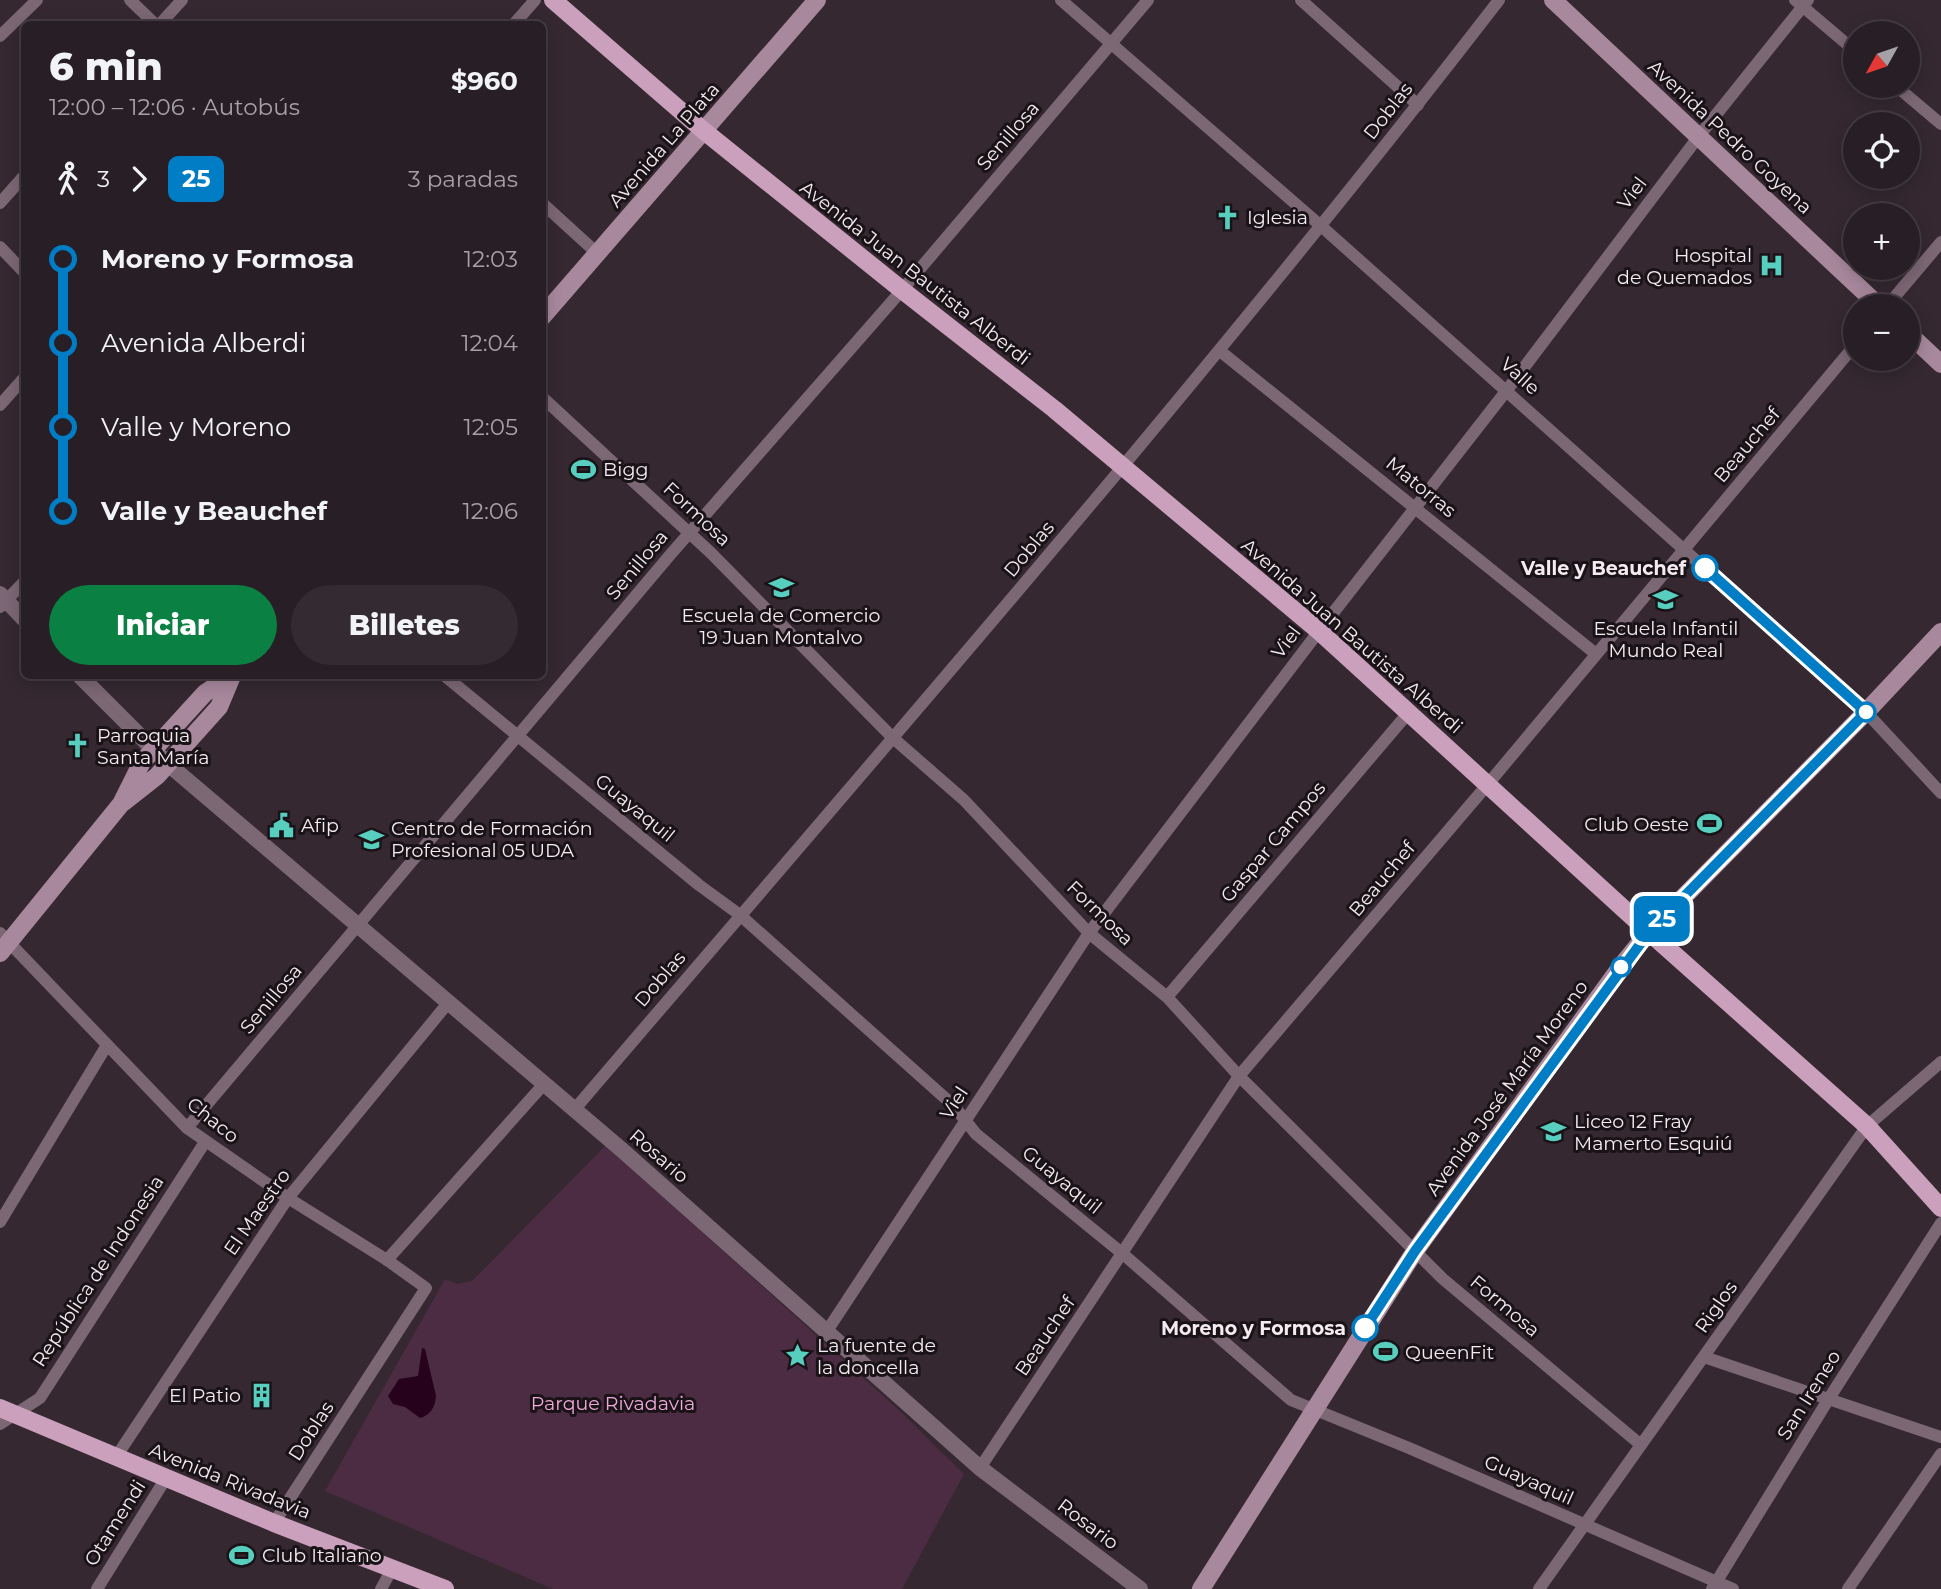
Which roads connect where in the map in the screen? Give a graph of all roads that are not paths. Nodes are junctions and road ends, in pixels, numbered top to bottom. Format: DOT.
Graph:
graph roads {
  1 [pos="37,0"];
  2 [pos="130,0"];
  3 [pos="182,0"];
  4 [pos="535,0"];
  5 [pos="553,0"];
  6 [pos="817,0"];
  7 [pos="1061,0"];
  8 [pos="1148,0"];
  9 [pos="1301,0"];
  10 [pos="1499,0"];
  11 [pos="1553,0"];
  12 [pos="1802,2"];
  13 [pos="154,21"];
  14 [pos="161,21"];
  15 [pos="517,21"];
  16 [pos="0,36"];
  17 [pos="1843,40"];
  18 [pos="1111,45"];
  19 [pos="1910,98"];
  20 [pos="1418,105"];
  21 [pos="1941,124"];
  22 [pos="704,131"];
  23 [pos="1699,136"];
  24 [pos="21,179"];
  25 [pos="0,203"];
  26 [pos="546,207"];
  27 [pos="1321,226"];
  28 [pos="1941,242"];
  29 [pos="0,247"];
  30 [pos="598,254"];
  31 [pos="21,269"];
  32 [pos="902,290"];
  33 [pos="1866,294"];
  34 [pos="1897,294"];
  35 [pos="546,312"];
  36 [pos="1920,344"];
  37 [pos="1220,351"];
  38 [pos="1843,359"];
  39 [pos="1941,364"];
  40 [pos="21,381"];
  41 [pos="1507,390"];
  42 [pos="546,401"];
  43 [pos="0,405"];
  44 [pos="1123,468"];
  45 [pos="1416,507"];
  46 [pos="690,533"];
  47 [pos="1685,550"];
  48 [pos="21,585"];
  49 [pos="2,601"];
  50 [pos="21,617"];
  51 [pos="1319,631"];
  52 [pos="1941,632"];
  53 [pos="1596,654"];
  54 [pos="83,679"];
  55 [pos="226,679"];
  56 [pos="230,679"];
  57 [pos="449,679"];
  58 [pos="1409,712"];
  59 [pos="1866,712"];
  60 [pos="519,737"];
  61 [pos="893,738"];
  62 [pos="154,750"];
  63 [pos="169,764"];
  64 [pos="1488,783"];
  65 [pos="1941,793"];
  66 [pos="121,804"];
  67 [pos="740,915"];
  68 [pos="358,926"];
  69 [pos="1649,932"];
  70 [pos="1089,933"];
  71 [pos="3,942"];
  72 [pos="1167,998"];
  73 [pos="448,1003"];
  74 [pos="107,1045"];
  75 [pos="1941,1062"];
  76 [pos="1239,1076"];
  77 [pos="544,1084"];
  78 [pos="574,1110"];
  79 [pos="965,1120"];
  80 [pos="1867,1126"];
  81 [pos="187,1128"];
  82 [pos="205,1142"];
  83 [pos="288,1198"];
  84 [pos="1941,1208"];
  85 [pos="0,1222"];
  86 [pos="1941,1223"];
  87 [pos="1415,1251"];
  88 [pos="1123,1254"];
  89 [pos="387,1260"];
  90 [pos="426,1288"];
  91 [pos="827,1331"];
  92 [pos="1704,1357"];
  93 [pos="1828,1400"];
  94 [pos="8,1412"];
  95 [pos="1315,1412"];
  96 [pos="0,1424"];
  97 [pos="1941,1437"];
  98 [pos="1641,1445"];
  99 [pos="1941,1454"];
  100 [pos="116,1457"];
  101 [pos="980,1468"];
  102 [pos="166,1478"];
  103 [pos="274,1523"];
  104 [pos="1584,1526"];
  105 [pos="393,1567"];
  106 [pos="1714,1585"];
  107 [pos="97,1589"];
  108 [pos="382,1589"];
  109 [pos="445,1589"];
  110 [pos="1140,1589"];
  111 [pos="1201,1589"];
  112 [pos="1539,1589"];
  113 [pos="1734,1589"];
  114 [pos="1848,1589"];
  1 -- 16 [label="street"];
  2 -- 13 [label="street"];
  3 -- 14 [label="street"];
  4 -- 15 [label="street"];
  5 -- 22 [label="main road, Avenida Juan Bautista Alberdi"];
  6 -- 22 [label="main road, Avenida La Plata"];
  7 -- 18 [label="street, Valle"];
  8 -- 18 [label="street, Senillosa"];
  9 -- 20 [label="street"];
  10 -- 20 [label="street, Doblas"];
  11 -- 23 [label="main road, Avenida Pedro Goyena"];
  12 -- 17 [label="street"];
  12 -- 23 [label="street, Viel"];
  18 -- 27 [label="street, Valle"];
  18 -- 32 [label="street, Senillosa"];
  19 -- 21 [label="street"];
  20 -- 27 [label="street, Doblas"];
  22 -- 30 [label="main road, Avenida La Plata"];
  22 -- 32 [label="main road, Avenida Juan Bautista Alberdi"];
  23 -- 33 [label="main road, Avenida Pedro Goyena"];
  23 -- 41 [label="street, Viel"];
  24 -- 25 [label="street"];
  26 -- 30 [label="street"];
  27 -- 37 [label="street, Doblas"];
  27 -- 41 [label="street, Valle"];
  28 -- 34 [label="street"];
  29 -- 31 [label="street"];
  30 -- 35 [label="main road, Avenida La Plata"];
  32 -- 44 [label="main road, Avenida Juan Bautista Alberdi"];
  32 -- 46 [label="street, Senillosa"];
  36 -- 39 [label="main road"];
  37 -- 44 [label="street, Doblas"];
  37 -- 45 [label="street, Matorras"];
  38 -- 47 [label="street, Beauchef"];
  40 -- 43 [label="street"];
  41 -- 45 [label="street, Viel"];
  41 -- 47 [label="street, Valle"];
  42 -- 46 [label="street, Formosa"];
  44 -- 51 [label="main road, Avenida Juan Bautista Alberdi"];
  44 -- 61 [label="street, Doblas"];
  45 -- 51 [label="street, Viel"];
  45 -- 53 [label="street, Matorras"];
  46 -- 60 [label="street, Senillosa"];
  46 -- 61 [label="street, Formosa"];
  47 -- 53 [label="street, Beauchef"];
  47 -- 59 [label="street, Valle"];
  48 -- 49 [label="street"];
  49 -- 50 [label="street"];
  51 -- 58 [label="main road, Avenida Juan Bautista Alberdi"];
  51 -- 70 [label="street, Viel"];
  52 -- 59 [label="main road, Avenida José María Moreno"];
  53 -- 64 [label="street, Beauchef"];
  54 -- 62 [label="street, Rosario"];
  55 -- 62 [label="main road"];
  56 -- 63 [label="main road"];
  57 -- 60 [label="street, Guayaquil"];
  58 -- 64 [label="main road, Avenida Juan Bautista Alberdi"];
  58 -- 72 [label="street, Gaspar Campos"];
  59 -- 65 [label="street, Valle"];
  59 -- 69 [label="main road, Avenida José María Moreno"];
  60 -- 67 [label="street, Guayaquil"];
  60 -- 68 [label="street, Senillosa"];
  61 -- 67 [label="street, Doblas"];
  61 -- 70 [label="street, Formosa"];
  62 -- 63 [label="street, Rosario"];
  62 -- 66 [label="main road"];
  63 -- 66 [label="main road"];
  63 -- 68 [label="street, Rosario"];
  64 -- 69 [label="main road, Avenida Juan Bautista Alberdi"];
  64 -- 76 [label="street, Beauchef"];
  66 -- 71 [label="main road"];
  67 -- 78 [label="street, Doblas"];
  67 -- 79 [label="street, Guayaquil"];
  68 -- 73 [label="street, Rosario"];
  68 -- 81 [label="street, Senillosa"];
  69 -- 80 [label="main road, Avenida Juan Bautista Alberdi"];
  69 -- 87 [label="main road, Avenida José María Moreno"];
  70 -- 72 [label="street, Formosa"];
  70 -- 79 [label="street, Viel"];
  71 -- 74 [label="street, Chaco"];
  72 -- 76 [label="street, Formosa"];
  73 -- 77 [label="street, Rosario"];
  73 -- 83 [label="street, El Maestro"];
  74 -- 81 [label="street, Chaco"];
  74 -- 85 [label="street"];
  75 -- 80 [label="street, Riglos"];
  76 -- 87 [label="street, Formosa"];
  76 -- 88 [label="street, Beauchef"];
  77 -- 78 [label="street, Rosario"];
  77 -- 89 [label="street"];
  78 -- 91 [label="street, Rosario"];
  79 -- 88 [label="street, Guayaquil"];
  79 -- 91 [label="street, Viel"];
  80 -- 84 [label="main road, Avenida Juan Bautista Alberdi"];
  80 -- 92 [label="street, Riglos"];
  81 -- 82 [label="street, Chaco"];
  82 -- 83 [label="street, Chaco"];
  82 -- 94 [label="street, República de Indonesia"];
  83 -- 89 [label="street, Chaco"];
  83 -- 100 [label="street, El Maestro"];
  86 -- 93 [label="street, San Ireneo"];
  87 -- 95 [label="main road, Avenida José María Moreno"];
  87 -- 98 [label="street, Formosa"];
  88 -- 95 [label="street, Guayaquil"];
  88 -- 101 [label="street, Beauchef"];
  89 -- 90 [label="street, Chaco"];
  90 -- 103 [label="street, Doblas"];
  91 -- 101 [label="street, Rosario"];
  92 -- 93 [label="street"];
  92 -- 98 [label="street, Riglos"];
  93 -- 97 [label="street"];
  93 -- 106 [label="street, San Ireneo"];
  94 -- 96 [label="street, República de Indonesia"];
  94 -- 100 [label="main road, Avenida Rivadavia"];
  95 -- 104 [label="street, Guayaquil"];
  95 -- 111 [label="main road, Avenida José María Moreno"];
  98 -- 104 [label="street, Riglos"];
  99 -- 114 [label="street"];
  100 -- 102 [label="main road, Avenida Rivadavia"];
  101 -- 110 [label="street, Rosario"];
  102 -- 103 [label="main road, Avenida Rivadavia"];
  102 -- 107 [label="street, Otamendi"];
  103 -- 105 [label="main road, Avenida Rivadavia"];
  104 -- 106 [label="street, Guayaquil"];
  104 -- 112 [label="street, Riglos"];
  105 -- 108 [label="street"];
  105 -- 109 [label="main road, Avenida Rivadavia"];
  106 -- 113 [label="street, Guayaquil"];
}
